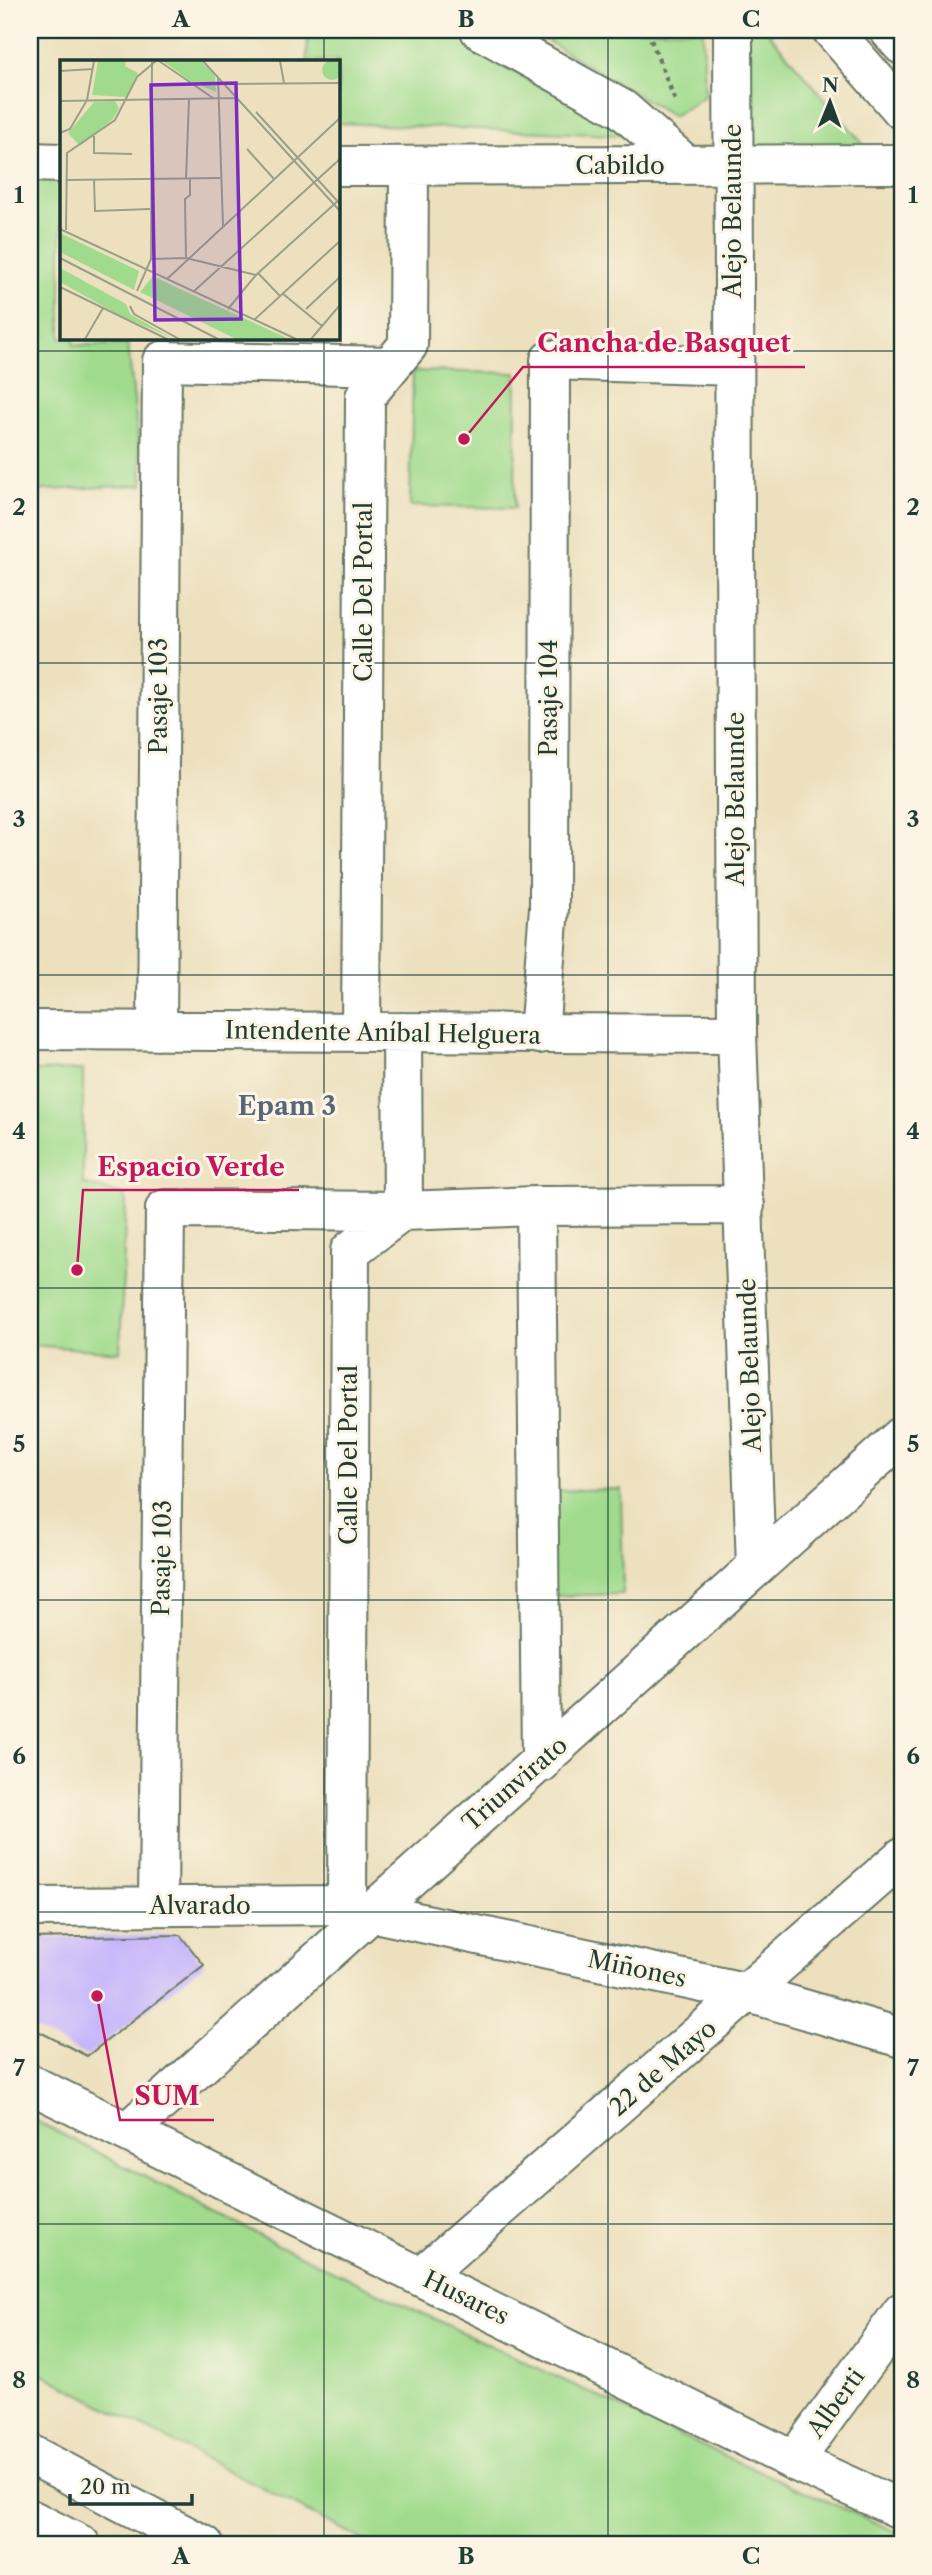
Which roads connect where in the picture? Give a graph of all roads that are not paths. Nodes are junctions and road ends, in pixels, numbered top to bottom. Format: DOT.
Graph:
graph roads {
  1 [pos="480,30"];
  2 [pos="733,30"];
  3 [pos="832,30"];
  4 [pos="889,30"];
  5 [pos="902,45"];
  6 [pos="902,110"];
  7 [pos="30,162"];
  8 [pos="60,163"];
  9 [pos="902,164"];
  10 [pos="732,165"];
  11 [pos="340,166"];
  12 [pos="685,166"];
  13 [pos="409,167"];
  14 [pos="390,366"];
  15 [pos="734,366"];
  16 [pos="30,1030"];
  17 [pos="157,1031"];
  18 [pos="361,1032"];
  19 [pos="402,1032"];
  20 [pos="538,1034"];
  21 [pos="737,1034"];
  22 [pos="744,1205"];
  23 [pos="536,1206"];
  24 [pos="403,1211"];
  25 [pos="902,1436"];
  26 [pos="756,1567"];
  27 [pos="541,1745"];
  28 [pos="902,1857"];
  29 [pos="158,1906"];
  30 [pos="30,1907"];
  31 [pos="358,1908"];
  32 [pos="749,1993"];
  33 [pos="902,2038"];
  34 [pos="30,2084"];
  35 [pos="128,2131"];
  36 [pos="422,2276"];
  37 [pos="902,2312"];
  38 [pos="30,2454"];
  39 [pos="794,2461"];
  40 [pos="902,2511"];
  41 [pos="30,2519"];
  42 [pos="81,2545"];
  43 [pos="204,2545"];
  1 -- 12 [label="main road"];
  2 -- 10 [label="main road, Alejo Belaunde"];
  3 -- 6 [label="main road"];
  4 -- 5 [label="main road"];
  7 -- 8 [label="main road"];
  9 -- 10 [label="main road, Cabildo"];
  10 -- 12 [label="main road, Cabildo"];
  10 -- 15 [label="main road, Alejo Belaunde"];
  11 -- 13 [label="main road, Cabildo"];
  12 -- 13 [label="main road, Cabildo"];
  13 -- 14 [label="main road, Calle Del Portal"];
  14 -- 17 [label="main road, Pasaje 103"];
  14 -- 18 [label="main road, Calle Del Portal"];
  15 -- 20 [label="main road, Pasaje 104"];
  15 -- 21 [label="main road, Alejo Belaunde"];
  16 -- 17 [label="main road, Intendente Aníbal Helguera"];
  17 -- 18 [label="main road, Intendente Aníbal Helguera"];
  18 -- 19 [label="main road, Intendente Aníbal Helguera"];
  19 -- 20 [label="main road, Intendente Aníbal Helguera"];
  19 -- 24 [label="main road"];
  20 -- 21 [label="main road, Intendente Aníbal Helguera"];
  21 -- 22 [label="main road, Alejo Belaunde"];
  22 -- 23 [label="main road"];
  22 -- 26 [label="main road, Alejo Belaunde"];
  23 -- 24 [label="main road"];
  23 -- 27 [label="main road"];
  24 -- 29 [label="main road, Pasaje 103"];
  24 -- 31 [label="main road, Calle Del Portal"];
  25 -- 26 [label="main road, Triunvirato"];
  26 -- 27 [label="main road, Triunvirato"];
  27 -- 31 [label="main road, Triunvirato"];
  28 -- 32 [label="main road, 22 de Mayo"];
  29 -- 30 [label="main road, Alvarado"];
  29 -- 31 [label="main road, Alvarado"];
  31 -- 32 [label="main road, Miñones"];
  31 -- 35 [label="main road, Triunvirato"];
  32 -- 33 [label="main road, Miñones"];
  32 -- 36 [label="main road, 22 de Mayo"];
  34 -- 35 [label="main road, Husares"];
  35 -- 36 [label="main road, Husares"];
  36 -- 39 [label="main road, Husares"];
  37 -- 39 [label="main road, Alberti"];
  38 -- 43 [label="main road"];
  39 -- 40 [label="main road, Husares"];
  41 -- 42 [label="main road"];
}
